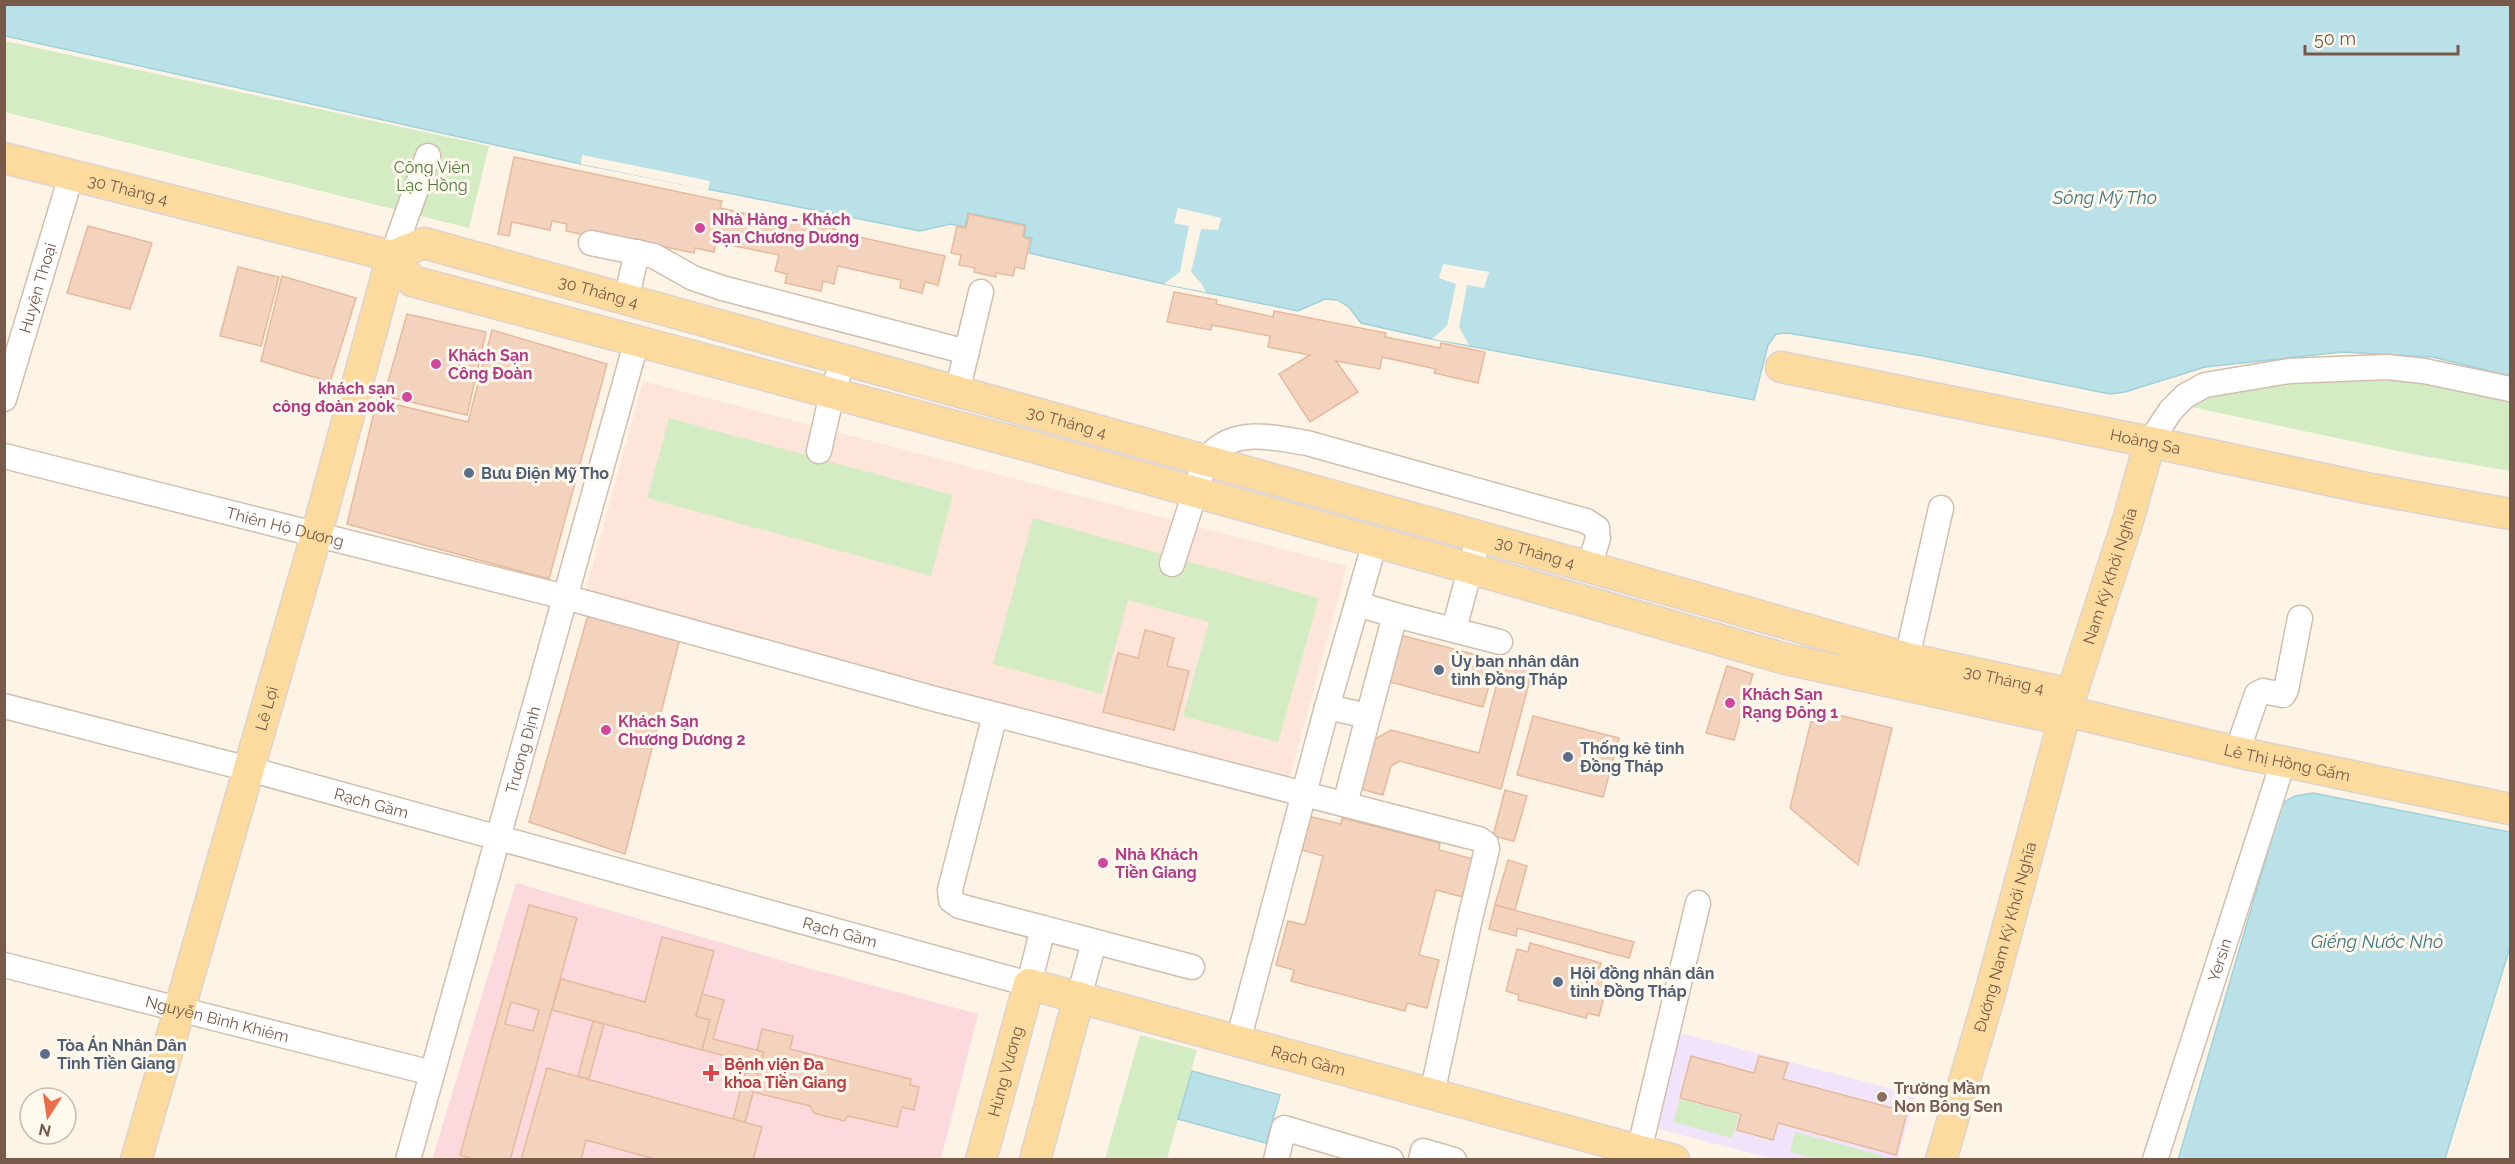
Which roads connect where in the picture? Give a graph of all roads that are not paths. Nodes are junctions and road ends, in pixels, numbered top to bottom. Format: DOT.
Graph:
graph roads {
  1 [pos="428,156"];
  2 [pos="4,158"];
  3 [pos="71,176"];
  4 [pos="591,243"];
  5 [pos="638,252"];
  6 [pos="392,256"];
  7 [pos="981,292"];
  8 [pos="635,303"];
  9 [pos="802,309"];
  10 [pos="637,340"];
  11 [pos="792,346"];
  12 [pos="967,352"];
  13 [pos="843,360"];
  14 [pos="1781,367"];
  15 [pos="2511,389"];
  16 [pos="957,392"];
  17 [pos="832,394"];
  18 [pos="4,399"];
  19 [pos="1035,413"];
  20 [pos="2151,442"];
  21 [pos="1026,445"];
  22 [pos="819,451"];
  23 [pos="4,456"];
  24 [pos="1205,461"];
  25 [pos="1194,493"];
  26 [pos="1941,508"];
  27 [pos="2511,514"];
  28 [pos="316,536"];
  29 [pos="1479,536"];
  30 [pos="1375,542"];
  31 [pos="1172,564"];
  32 [pos="1589,567"];
  33 [pos="1469,568"];
  34 [pos="566,597"];
  35 [pos="1578,600"];
  36 [pos="1357,604"];
  37 [pos="1395,615"];
  38 [pos="2300,618"];
  39 [pos="1796,627"];
  40 [pos="1454,629"];
  41 [pos="1500,642"];
  42 [pos="1907,658"];
  43 [pos="1786,659"];
  44 [pos="4,706"];
  45 [pos="1327,706"];
  46 [pos="2066,711"];
  47 [pos="995,714"];
  48 [pos="1368,716"];
  49 [pos="2237,752"];
  50 [pos="2283,762"];
  51 [pos="249,769"];
  52 [pos="1305,794"];
  53 [pos="1345,804"];
  54 [pos="2511,809"];
  55 [pos="499,838"];
  56 [pos="1698,903"];
  57 [pos="1043,928"];
  58 [pos="1094,942"];
  59 [pos="4,965"];
  60 [pos="1192,967"];
  61 [pos="1029,984"];
  62 [pos="1079,998"];
  63 [pos="180,1009"];
  64 [pos="1238,1041"];
  65 [pos="432,1073"];
  66 [pos="1432,1094"];
  67 [pos="1639,1151"];
  68 [pos="136,1160"];
  69 [pos="408,1160"];
  70 [pos="981,1160"];
  71 [pos="1035,1160"];
  72 [pos="1276,1160"];
  73 [pos="1391,1160"];
  74 [pos="1420,1160"];
  75 [pos="1454,1160"];
  76 [pos="1674,1160"];
  77 [pos="1941,1160"];
  78 [pos="2155,1160"];
  1 -- 6 [label="street"];
  2 -- 3 [label="main road, 30 Tháng 4"];
  3 -- 6 [label="main road, 30 Tháng 4"];
  3 -- 18 [label="street, Huyện Thoại"];
  4 -- 5 [label="street"];
  5 -- 8 [label="street"];
  5 -- 9 [label="street"];
  6 -- 8 [label="main road, 30 Tháng 4"];
  6 -- 10 [label="main road, 30 Tháng 4"];
  6 -- 28 [label="main road, Lê Lợi"];
  7 -- 12 [label="street"];
  8 -- 10 [label="main road"];
  8 -- 11 [label="main road, 30 Tháng 4"];
  9 -- 11 [label="street"];
  9 -- 12 [label="street"];
  10 -- 17 [label="main road, 30 Tháng 4"];
  10 -- 34 [label="street, Trương Định"];
  11 -- 13 [label="main road, 30 Tháng 4"];
  12 -- 16 [label="street"];
  13 -- 16 [label="main road, 30 Tháng 4"];
  13 -- 17 [label="street"];
  14 -- 20 [label="main road, Hoàng Sa"];
  15 -- 20 [label="street"];
  16 -- 19 [label="main road, 30 Tháng 4"];
  17 -- 21 [label="main road, 30 Tháng 4"];
  17 -- 22 [label="street"];
  19 -- 21 [label="street"];
  19 -- 24 [label="main road, 30 Tháng 4"];
  20 -- 27 [label="main road, Hoàng Sa"];
  20 -- 46 [label="main road, Nam Kỳ Khởi Nghĩa"];
  21 -- 25 [label="main road, 30 Tháng 4"];
  23 -- 28 [label="street, Thiên Hộ Dương"];
  24 -- 25 [label="street"];
  24 -- 29 [label="main road, 30 Tháng 4"];
  24 -- 32 [label="street"];
  25 -- 30 [label="main road, 30 Tháng 4"];
  25 -- 31 [label="street"];
  26 -- 42 [label="street"];
  28 -- 34 [label="street, Thiên Hộ Dương"];
  28 -- 51 [label="main road, Lê Lợi"];
  29 -- 32 [label="main road, 30 Tháng 4"];
  29 -- 33 [label="street"];
  30 -- 33 [label="main road, 30 Tháng 4"];
  30 -- 36 [label="street"];
  32 -- 35 [label="main road"];
  32 -- 39 [label="main road, 30 Tháng 4"];
  33 -- 35 [label="main road, 30 Tháng 4"];
  33 -- 40 [label="street"];
  34 -- 47 [label="street, Thiên Hộ Dương"];
  34 -- 55 [label="street, Trương Định"];
  35 -- 43 [label="main road, 30 Tháng 4"];
  36 -- 37 [label="street"];
  36 -- 45 [label="street"];
  37 -- 40 [label="street"];
  37 -- 48 [label="street"];
  38 -- 49 [label="street"];
  39 -- 42 [label="main road, 30 Tháng 4"];
  39 -- 43 [label="street"];
  40 -- 41 [label="street"];
  42 -- 46 [label="main road, 30 Tháng 4"];
  43 -- 46 [label="main road, 30 Tháng 4"];
  44 -- 51 [label="street, Rạch Gầm"];
  45 -- 48 [label="street"];
  45 -- 52 [label="street"];
  46 -- 49 [label="main road, Lê Thị Hồng Gấm"];
  46 -- 77 [label="main road, Đường Nam Kỳ Khởi Nghĩa"];
  47 -- 52 [label="street, Thiên Hộ Dương"];
  47 -- 57 [label="street"];
  48 -- 53 [label="street"];
  49 -- 50 [label="main road, Lê Thị Hồng Gấm"];
  50 -- 54 [label="main road, Lê Thị Hồng Gấm"];
  50 -- 78 [label="street, Yersin"];
  51 -- 55 [label="street, Rạch Gầm"];
  51 -- 63 [label="main road, Lê Lợi"];
  52 -- 53 [label="street, Thiên Hộ Dương"];
  52 -- 64 [label="street"];
  53 -- 66 [label="street, Thiên Hộ Dương"];
  55 -- 61 [label="street, Rạch Gầm"];
  55 -- 65 [label="street, Trương Định"];
  56 -- 67 [label="street"];
  57 -- 58 [label="street"];
  57 -- 61 [label="street"];
  58 -- 60 [label="street"];
  58 -- 62 [label="street"];
  59 -- 63 [label="street, Nguyễn Bỉnh Khiêm"];
  61 -- 62 [label="main road, Rạch Gầm"];
  61 -- 70 [label="main road, Hùng Vương"];
  62 -- 64 [label="main road, Rạch Gầm"];
  62 -- 71 [label="main road"];
  63 -- 65 [label="street, Nguyễn Bỉnh Khiêm"];
  63 -- 68 [label="main road, Lê Lợi"];
  64 -- 66 [label="main road, Rạch Gầm"];
  65 -- 69 [label="street, Trương Định"];
  66 -- 67 [label="main road, Rạch Gầm"];
  67 -- 76 [label="main road, Rạch Gầm"];
  72 -- 73 [label="street"];
  74 -- 75 [label="street"];
}
